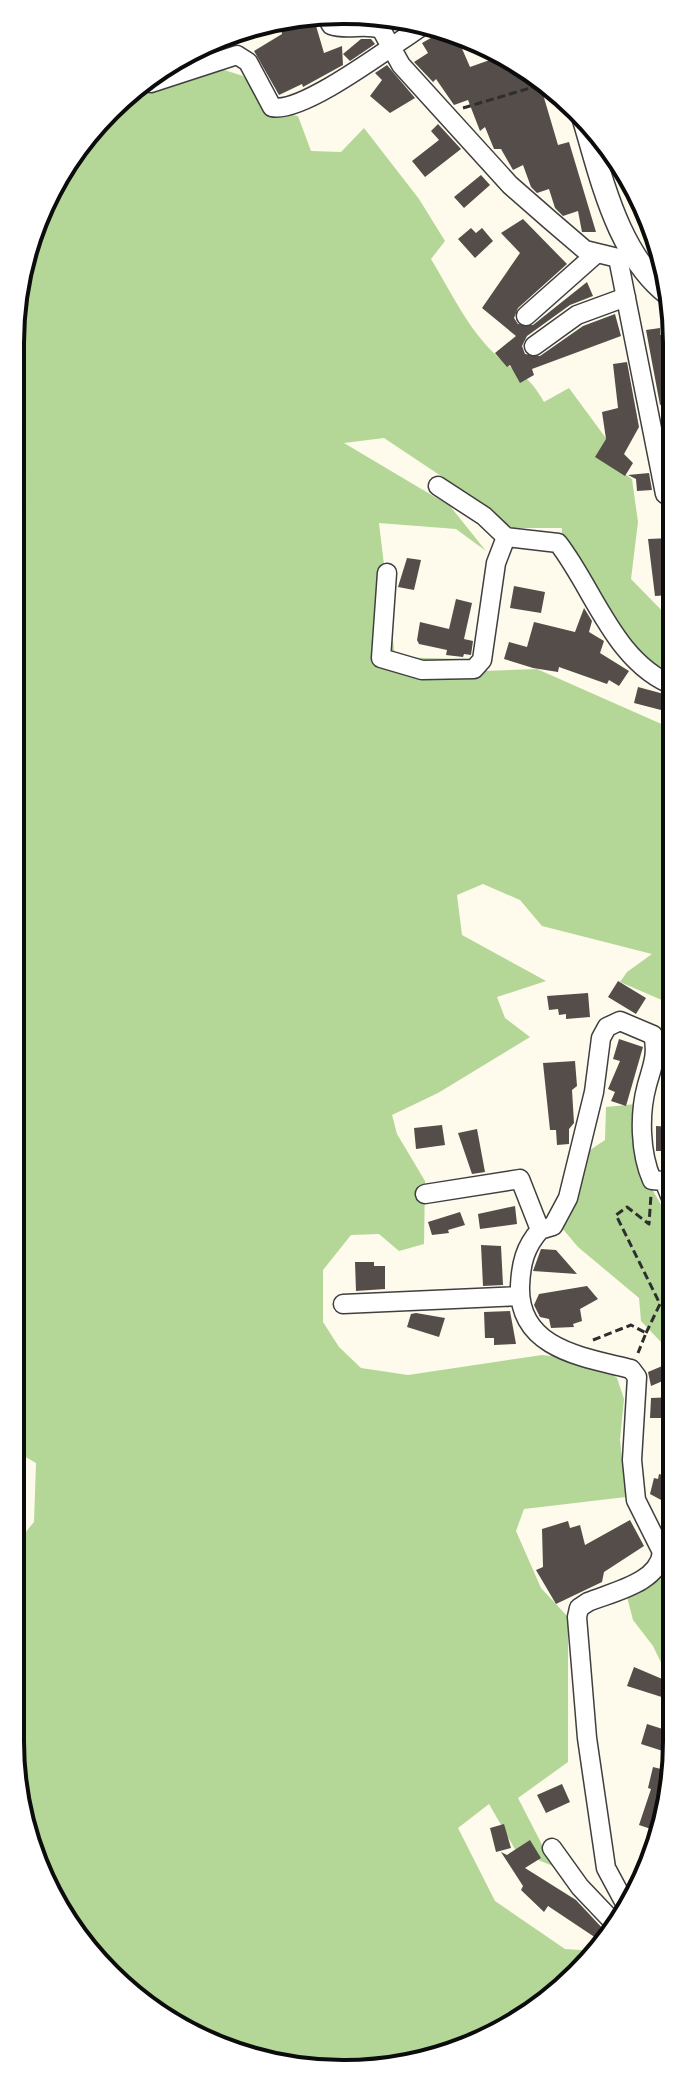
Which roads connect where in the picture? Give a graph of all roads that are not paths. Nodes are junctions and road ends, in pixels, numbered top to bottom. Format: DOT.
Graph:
graph roads {
  1 [pos="331,25"];
  2 [pos="367,25"];
  3 [pos="371,26"];
  4 [pos="412,32"];
  5 [pos="392,44"];
  6 [pos="166,78"];
  7 [pos="591,142"];
  8 [pos="596,254"];
  9 [pos="626,255"];
  10 [pos="658,287"];
  11 [pos="626,297"];
  12 [pos="526,316"];
  13 [pos="534,346"];
  14 [pos="663,484"];
  15 [pos="438,486"];
  16 [pos="506,537"];
  17 [pos="387,573"];
  18 [pos="663,682"];
  19 [pos="663,1178"];
  20 [pos="425,1194"];
  21 [pos="540,1230"];
  22 [pos="520,1296"];
  23 [pos="343,1304"];
  24 [pos="552,1848"];
  25 [pos="622,1897"];
  26 [pos="609,1918"];
  1 -- 2 [label="street"];
  3 -- 5 [label="street"];
  4 -- 5 [label="street"];
  5 -- 6 [label="street"];
  5 -- 8 [label="street"];
  7 -- 9 [label="street"];
  8 -- 9 [label="street"];
  8 -- 12 [label="street"];
  9 -- 10 [label="street"];
  9 -- 11 [label="street"];
  11 -- 13 [label="street"];
  11 -- 14 [label="street"];
  15 -- 16 [label="street"];
  16 -- 17 [label="street"];
  16 -- 18 [label="street"];
  19 -- 21 [label="street"];
  20 -- 21 [label="street"];
  21 -- 22 [label="street"];
  22 -- 23 [label="street"];
  22 -- 25 [label="street"];
  24 -- 26 [label="street"];
}
